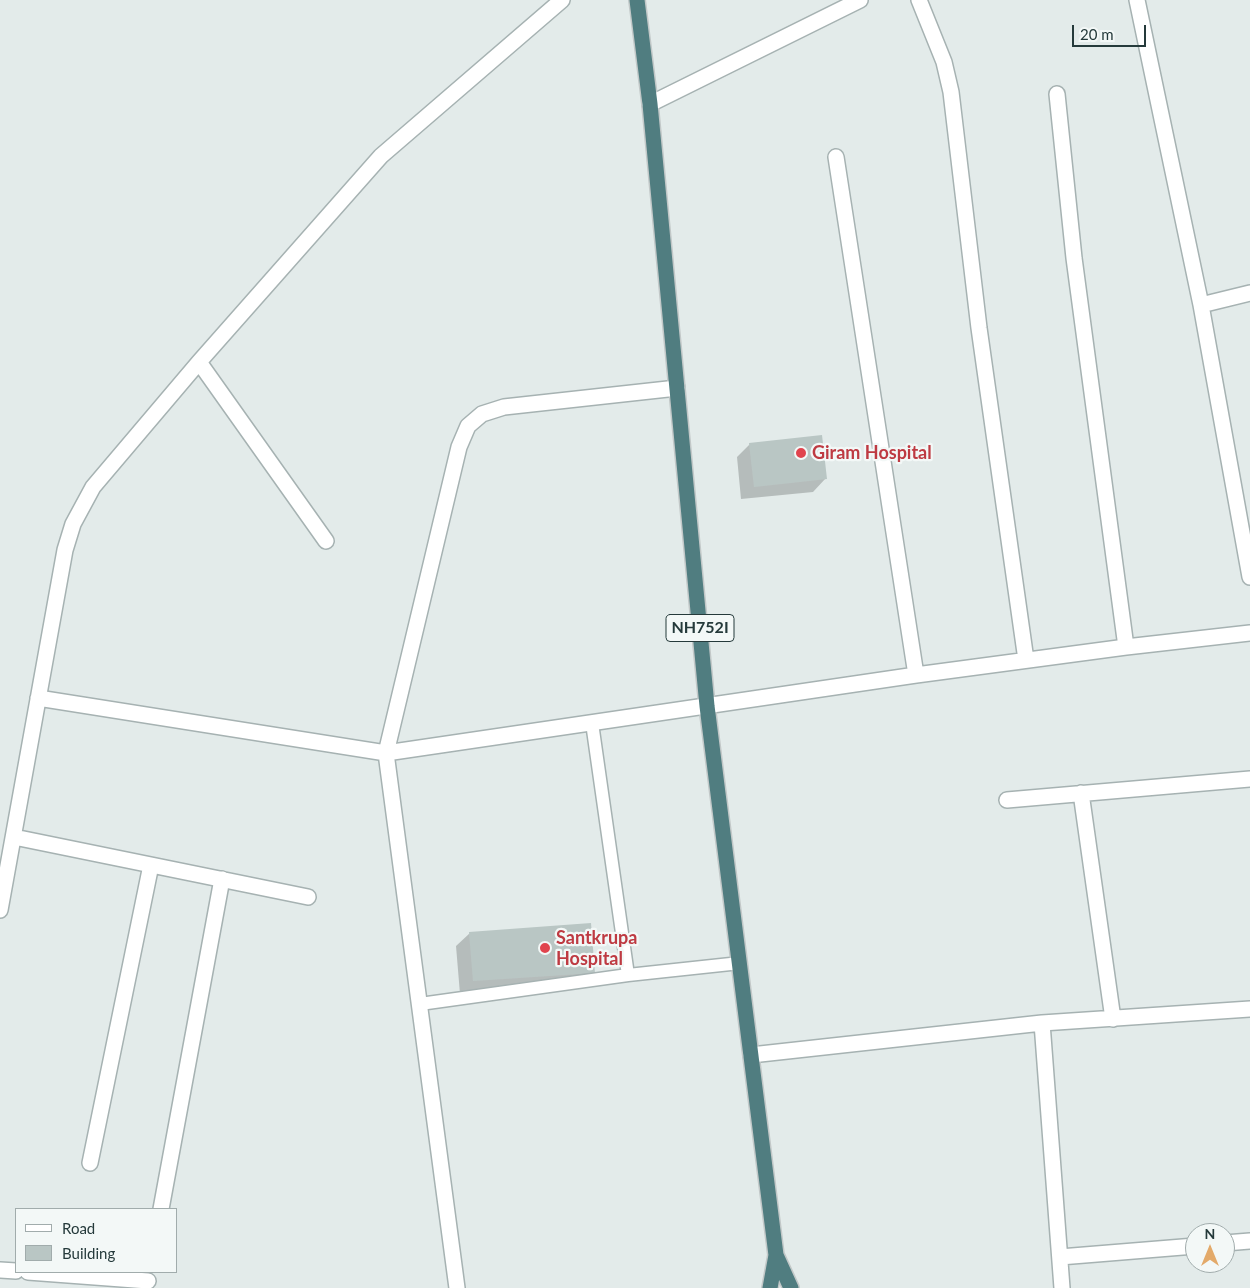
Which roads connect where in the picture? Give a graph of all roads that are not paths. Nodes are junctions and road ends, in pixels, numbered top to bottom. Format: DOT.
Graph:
graph roads {
  1 [pos="562,0"];
  2 [pos="637,0"];
  3 [pos="860,0"];
  4 [pos="919,0"];
  5 [pos="1137,0"];
  6 [pos="1057,94"];
  7 [pos="650,104"];
  8 [pos="836,157"];
  9 [pos="1250,293"];
  10 [pos="1201,305"];
  11 [pos="199,362"];
  12 [pos="677,388"];
  13 [pos="326,541"];
  14 [pos="1250,577"];
  15 [pos="1250,633"];
  16 [pos="1126,647"];
  17 [pos="1026,660"];
  18 [pos="916,675"];
  19 [pos="38,698"];
  20 [pos="707,706"];
  21 [pos="592,722"];
  22 [pos="386,753"];
  23 [pos="1250,779"];
  24 [pos="1082,794"];
  25 [pos="1007,800"];
  26 [pos="14,837"];
  27 [pos="151,865"];
  28 [pos="222,879"];
  29 [pos="308,897"];
  30 [pos="0,910"];
  31 [pos="740,963"];
  32 [pos="628,975"];
  33 [pos="420,1004"];
  34 [pos="1250,1009"];
  35 [pos="1113,1018"];
  36 [pos="1042,1023"];
  37 [pos="751,1055"];
  38 [pos="90,1163"];
  39 [pos="161,1208"];
  40 [pos="1250,1241"];
  41 [pos="1235,1242"];
  42 [pos="1185,1247"];
  43 [pos="776,1255"];
  44 [pos="1060,1257"];
  45 [pos="0,1270"];
  46 [pos="15,1271"];
  47 [pos="43,1273"];
  48 [pos="148,1280"];
  49 [pos="456,1288"];
  50 [pos="770,1288"];
  51 [pos="791,1288"];
  52 [pos="1062,1288"];
  1 -- 11 [label="street"];
  2 -- 7 [label="highway, NH752I"];
  3 -- 7 [label="street"];
  4 -- 17 [label="street"];
  5 -- 10 [label="street"];
  6 -- 16 [label="street"];
  7 -- 12 [label="highway, NH752I"];
  8 -- 18 [label="street"];
  9 -- 10 [label="street"];
  10 -- 14 [label="street"];
  11 -- 13 [label="street"];
  11 -- 19 [label="street"];
  12 -- 20 [label="highway, NH752I"];
  12 -- 22 [label="street"];
  15 -- 16 [label="street"];
  16 -- 17 [label="street"];
  17 -- 18 [label="street"];
  18 -- 20 [label="street"];
  19 -- 22 [label="street"];
  19 -- 26 [label="street"];
  20 -- 21 [label="street"];
  20 -- 31 [label="highway, NH752I"];
  21 -- 22 [label="street"];
  21 -- 32 [label="lane"];
  22 -- 33 [label="street"];
  23 -- 24 [label="street"];
  24 -- 25 [label="street"];
  24 -- 35 [label="street"];
  26 -- 27 [label="street"];
  26 -- 30 [label="street"];
  27 -- 28 [label="street"];
  27 -- 38 [label="street"];
  28 -- 29 [label="street"];
  28 -- 39 [label="street"];
  31 -- 32 [label="lane"];
  31 -- 37 [label="highway, NH752I"];
  32 -- 33 [label="lane"];
  33 -- 49 [label="street"];
  34 -- 35 [label="street"];
  35 -- 36 [label="street"];
  36 -- 37 [label="street"];
  36 -- 44 [label="street"];
  37 -- 43 [label="highway, NH752I"];
  40 -- 41 [label="street"];
  42 -- 44 [label="street"];
  43 -- 50 [label="highway, NH752I"];
  43 -- 51 [label="highway, NH752I"];
  44 -- 52 [label="street"];
  45 -- 46 [label="street"];
  47 -- 48 [label="street"];
}
